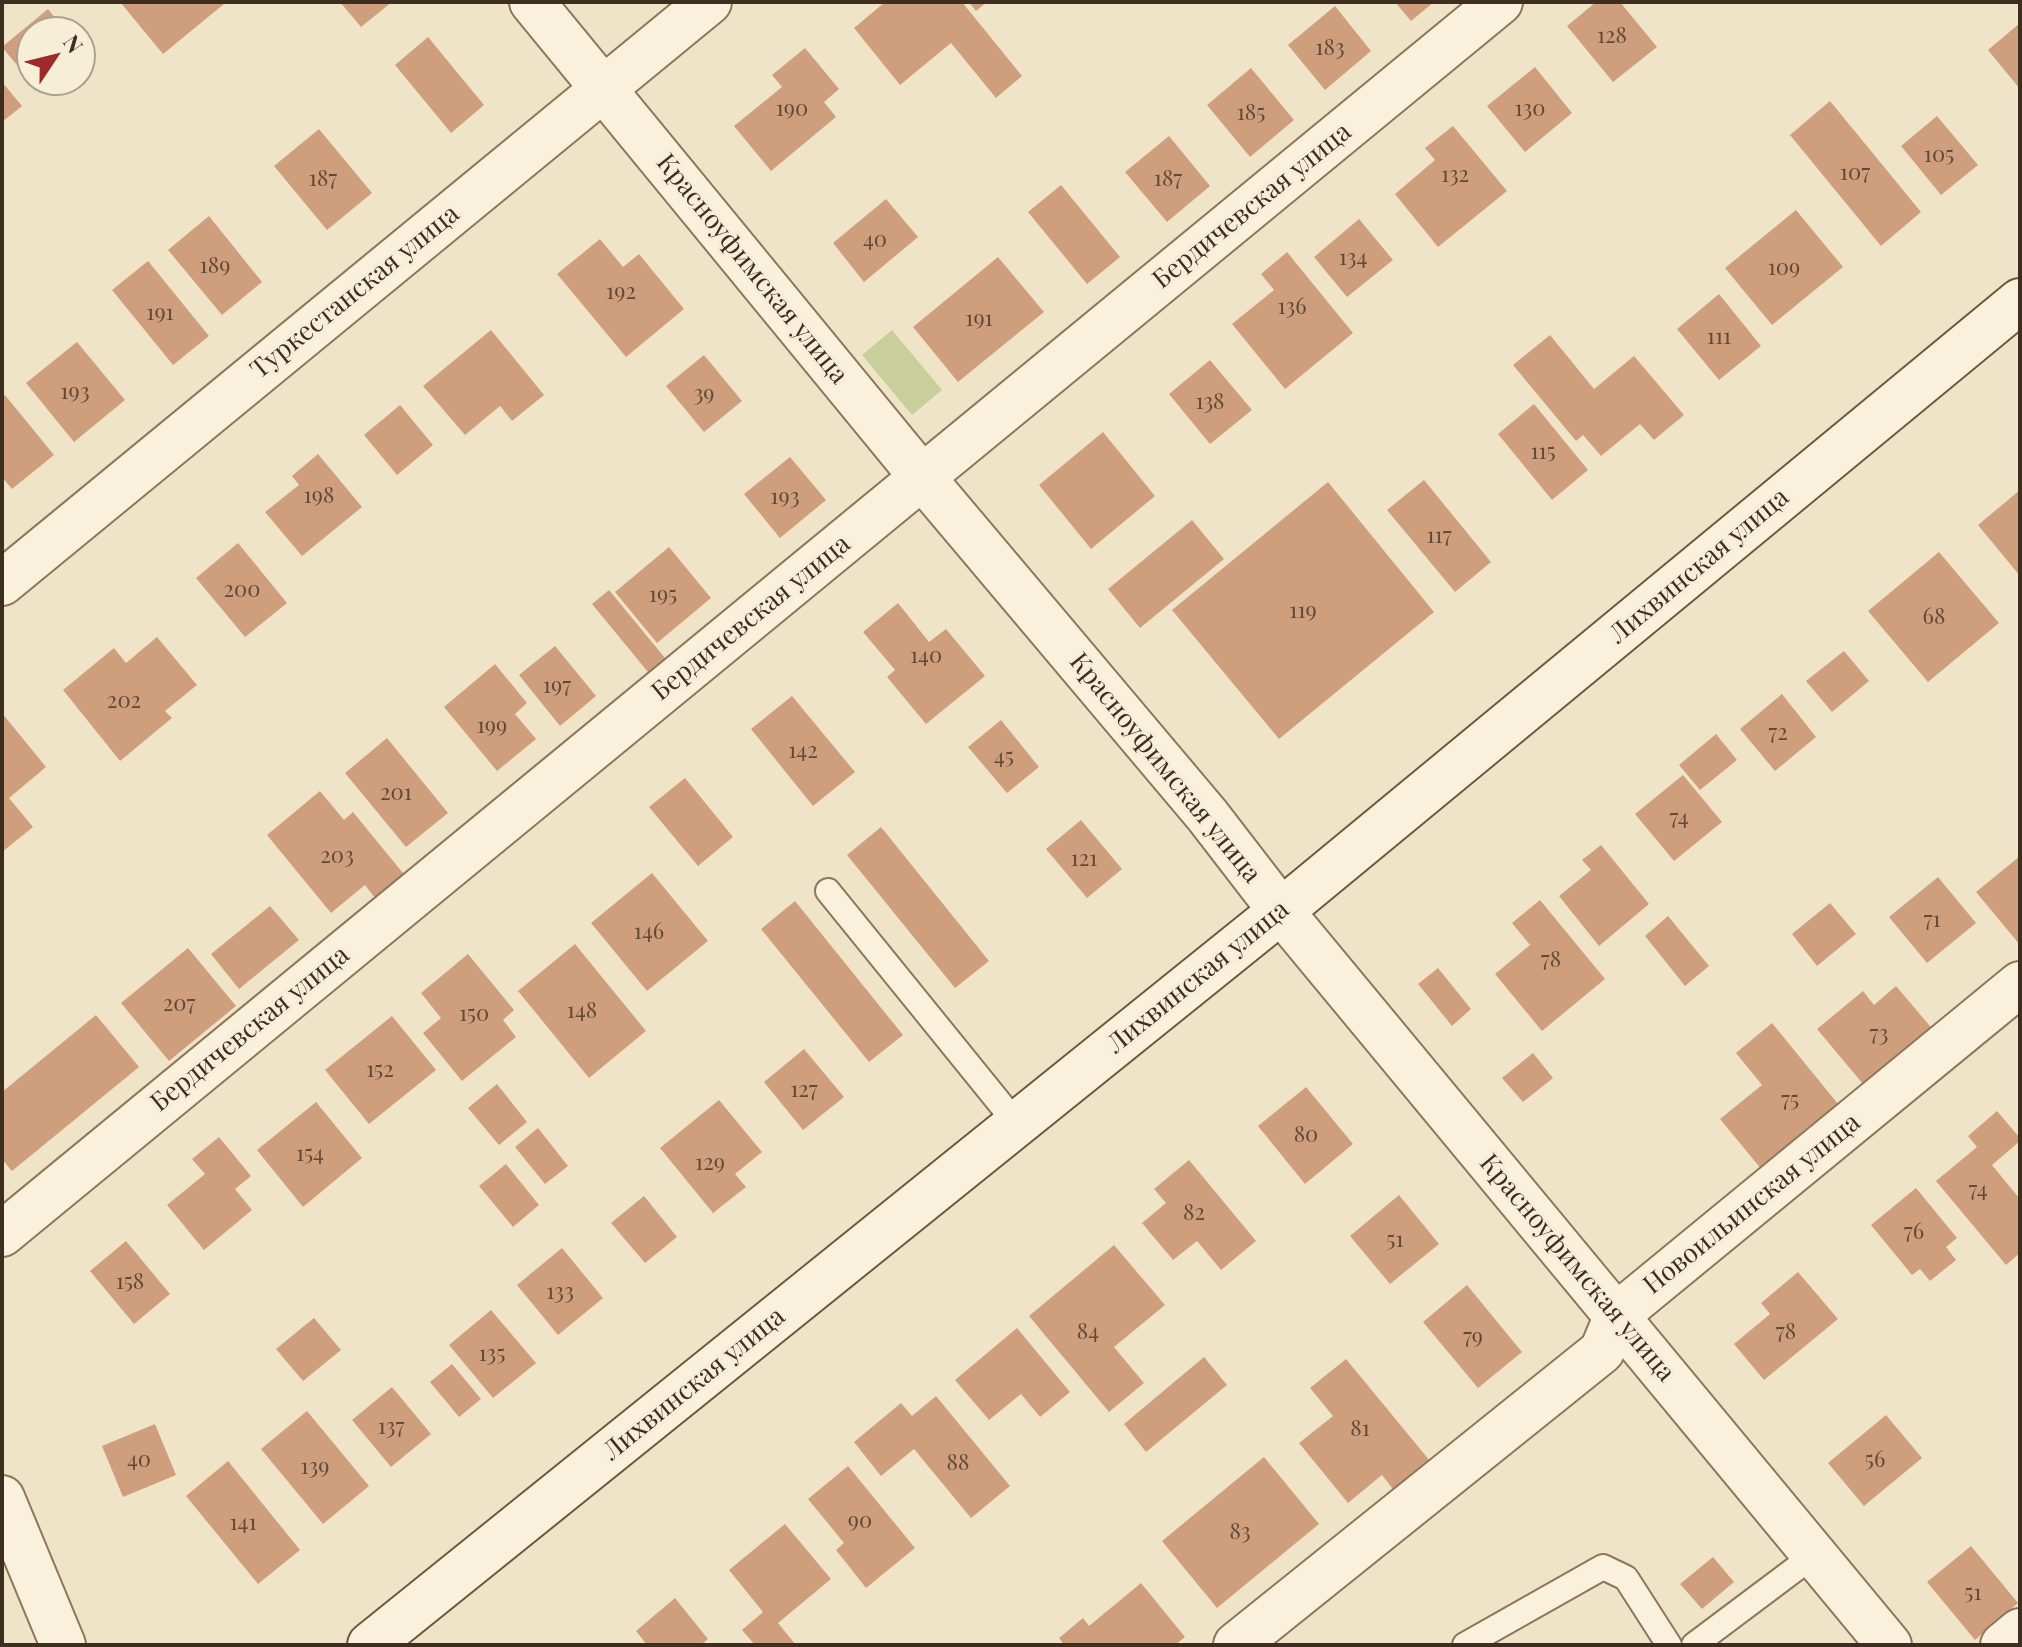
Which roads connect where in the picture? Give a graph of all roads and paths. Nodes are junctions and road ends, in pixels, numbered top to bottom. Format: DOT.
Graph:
graph roads {
  1 [pos="532,2"];
  2 [pos="709,2"];
  3 [pos="1500,2"];
  4 [pos="604,89"];
  5 [pos="2020,301"];
  6 [pos="922,477"];
  7 [pos="2,583"];
  8 [pos="828,891"];
  9 [pos="1281,911"];
  10 [pos="2020,984"];
  11 [pos="1016,1123"];
  12 [pos="2,1234"];
  13 [pos="1617,1315"];
  14 [pos="4,1506"];
  15 [pos="1814,1555"];
  16 [pos="2020,1631"];
  17 [pos="63,1645"];
  18 [pos="370,1645"];
  19 [pos="1236,1645"];
  20 [pos="1465,1645"];
  21 [pos="1669,1645"];
  22 [pos="1694,1645"];
  23 [pos="1889,1645"];
  24 [pos="2003,1645"];
  1 -- 4 [label="street, Красноуфимская улица"];
  2 -- 4 [label="street, Туркестанская улица"];
  3 -- 6 [label="street, Бердичевская улица"];
  4 -- 6 [label="street, Красноуфимская улица"];
  4 -- 7 [label="street, Туркестанская улица"];
  5 -- 9 [label="street, Лихвинская улица"];
  6 -- 9 [label="street, Красноуфимская улица"];
  6 -- 12 [label="street, Бердичевская улица"];
  8 -- 11 [label="lane"];
  9 -- 11 [label="street, Лихвинская улица"];
  9 -- 13 [label="street, Красноуфимская улица"];
  10 -- 13 [label="street, Новоильинская улица"];
  11 -- 18 [label="street, Лихвинская улица"];
  13 -- 15 [label="street, Красноуфимская улица"];
  13 -- 19 [label="street, Новоильинская улица"];
  14 -- 17 [label="street"];
  15 -- 22 [label="lane"];
  15 -- 23 [label="street, Красноуфимская улица"];
  16 -- 24 [label="street"];
  20 -- 21 [label="lane"];
}
